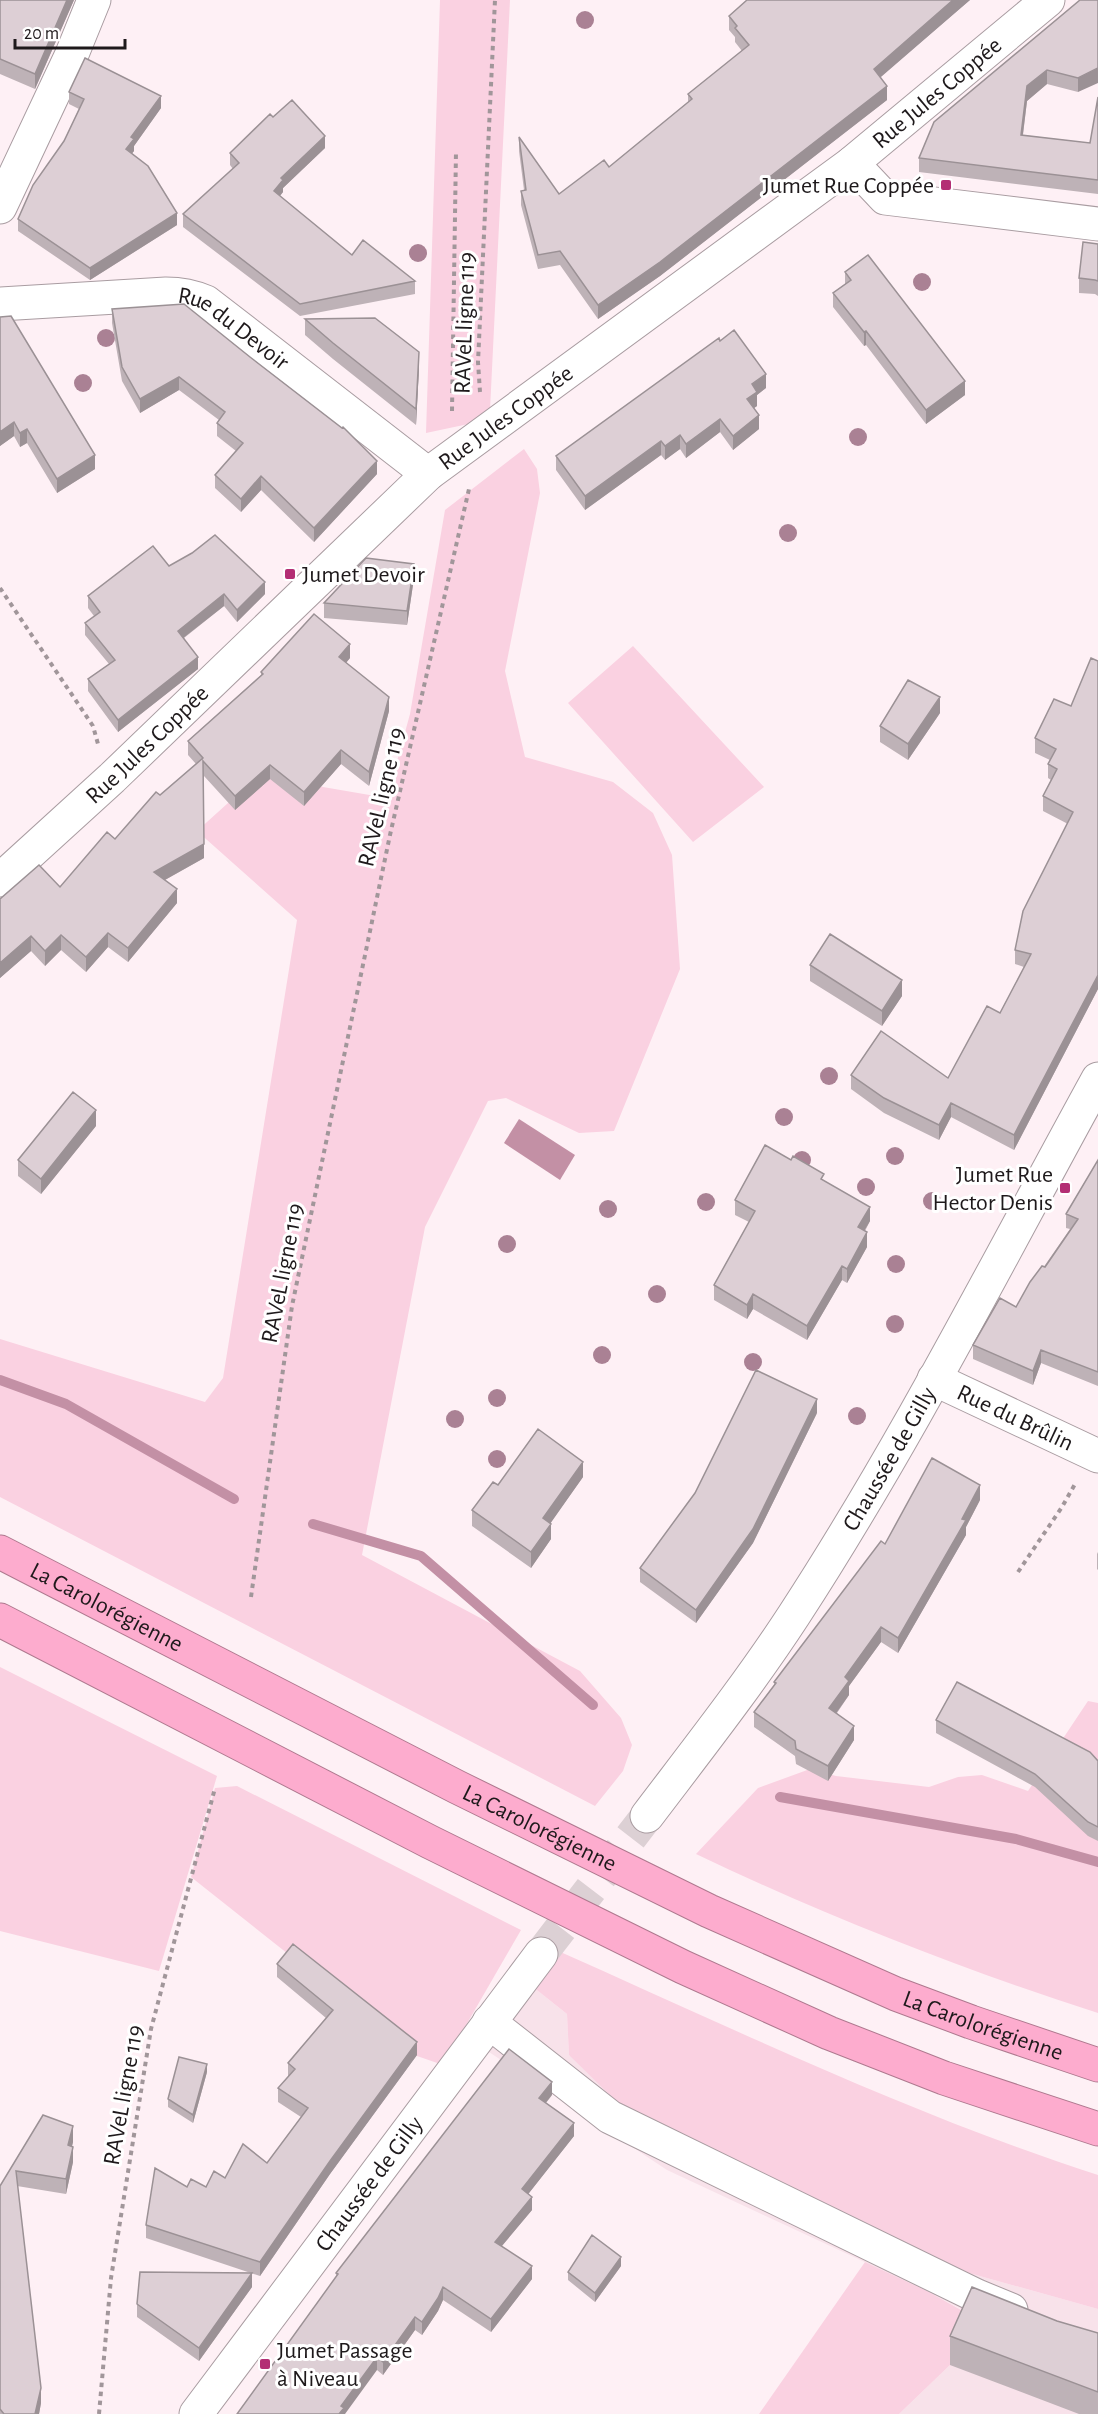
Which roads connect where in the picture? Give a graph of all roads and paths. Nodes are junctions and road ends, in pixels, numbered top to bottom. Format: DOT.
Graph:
graph roads {
  1 [pos="94,0"];
  2 [pos="495,0"];
  3 [pos="1048,0"];
  4 [pos="456,151"];
  5 [pos="852,163"];
  6 [pos="0,207"];
  7 [pos="1098,224"];
  8 [pos="0,304"];
  9 [pos="468,446"];
  10 [pos="428,474"];
  11 [pos="0,588"];
  12 [pos="112,778"];
  13 [pos="0,880"];
  14 [pos="1098,1079"];
  15 [pos="934,1379"];
  16 [pos="1095,1455"];
  17 [pos="0,1552"];
  18 [pos="1018,1572"];
  19 [pos="251,1597"];
  20 [pos="0,1620"];
  21 [pos="215,1788"];
  22 [pos="647,1816"];
  23 [pos="541,1954"];
  24 [pos="489,2022"];
  25 [pos="1098,2065"];
  26 [pos="1098,2129"];
  27 [pos="1042,2324"];
  28 [pos="99,2414"];
  29 [pos="196,2414"];
  1 -- 6 [label="street"];
  2 -- 9 [label="path, RAVeL ligne 119"];
  3 -- 5 [label="street, Rue Jules Coppée"];
  4 -- 9 [label="path"];
  5 -- 7 [label="street"];
  5 -- 9 [label="street, Rue Jules Coppée"];
  8 -- 10 [label="street, Rue du Devoir"];
  9 -- 10 [label="street, Rue Jules Coppée"];
  9 -- 19 [label="path, RAVeL ligne 119"];
  10 -- 12 [label="street, Rue Jules Coppée"];
  11 -- 12 [label="path"];
  12 -- 13 [label="street, Rue Jules Coppée"];
  14 -- 15 [label="street, Chaussée de Gilly"];
  15 -- 16 [label="street, Rue du Brûlin"];
  15 -- 22 [label="street, Chaussée de Gilly"];
  16 -- 18 [label="path"];
  17 -- 25 [label="highway, La Carolorégienne"];
  20 -- 26 [label="highway"];
  21 -- 28 [label="path, RAVeL ligne 119"];
  23 -- 24 [label="street, Chaussée de Gilly"];
  24 -- 27 [label="street"];
  24 -- 29 [label="street, Chaussée de Gilly"];
}
